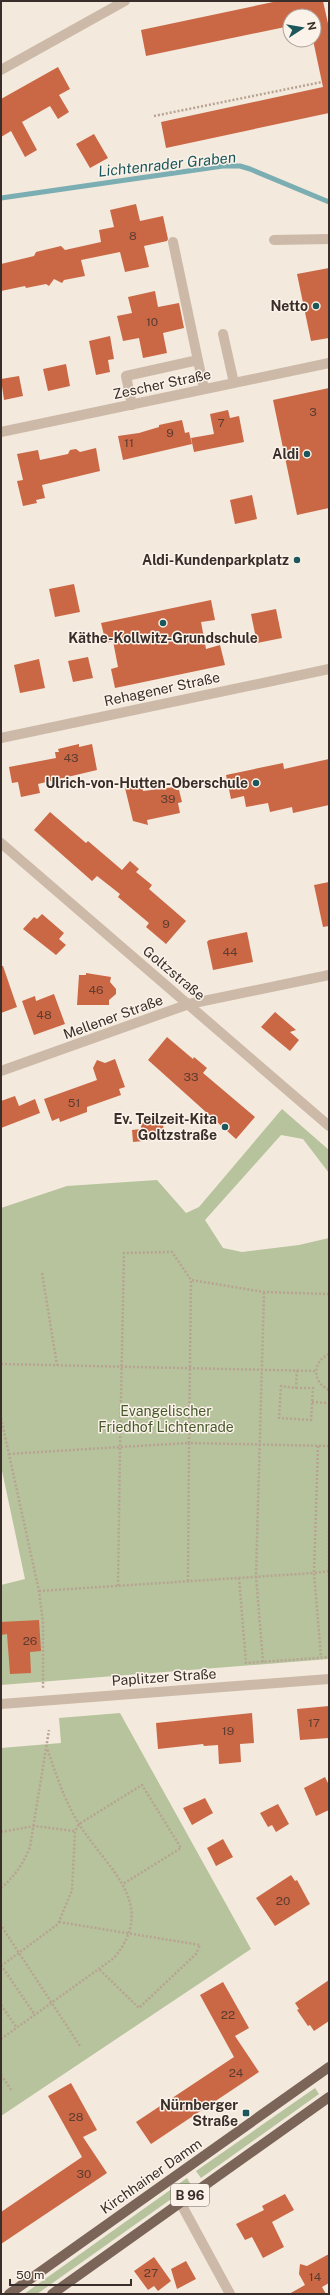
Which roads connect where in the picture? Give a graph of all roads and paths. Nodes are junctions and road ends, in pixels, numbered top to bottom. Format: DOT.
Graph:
graph roads {
  1 [pos="125,1"];
  2 [pos="1,70"];
  3 [pos="322,82"];
  4 [pos="154,116"];
  5 [pos="329,239"];
  6 [pos="274,240"];
  7 [pos="173,242"];
  8 [pos="223,334"];
  9 [pos="198,360"];
  10 [pos="329,363"];
  11 [pos="234,383"];
  12 [pos="204,389"];
  13 [pos="132,405"];
  14 [pos="1,432"];
  15 [pos="329,669"];
  16 [pos="1,738"];
  17 [pos="1,843"];
  18 [pos="329,974"];
  19 [pos="189,1004"];
  20 [pos="1,1072"];
  21 [pos="329,1126"];
  22 [pos="42,1273"];
  23 [pos="191,1280"];
  24 [pos="264,1292"];
  25 [pos="329,1294"];
  26 [pos="329,1354"];
  27 [pos="1,1364"];
  28 [pos="57,1365"];
  29 [pos="122,1366"];
  30 [pos="191,1367"];
  31 [pos="262,1370"];
  32 [pos="297,1370"];
  33 [pos="316,1371"];
  34 [pos="296,1388"];
  35 [pos="329,1390"];
  36 [pos="312,1402"];
  37 [pos="329,1403"];
  38 [pos="1,1418"];
  39 [pos="189,1442"];
  40 [pos="260,1446"];
  41 [pos="318,1446"];
  42 [pos="329,1446"];
  43 [pos="120,1447"];
  44 [pos="9,1454"];
  45 [pos="329,1527"];
  46 [pos="328,1571"];
  47 [pos="314,1573"];
  48 [pos="256,1576"];
  49 [pos="239,1578"];
  50 [pos="188,1581"];
  51 [pos="329,1583"];
  52 [pos="118,1586"];
  53 [pos="39,1591"];
  54 [pos="329,1657"];
  55 [pos="321,1658"];
  56 [pos="263,1662"];
  57 [pos="329,1678"];
  58 [pos="42,1701"];
  59 [pos="1,1704"];
  60 [pos="49,1730"];
  61 [pos="47,1748"];
  62 [pos="79,1824"];
  63 [pos="34,1826"];
  64 [pos="75,1831"];
  65 [pos="1,1832"];
  66 [pos="123,1884"];
  67 [pos="1,1888"];
  68 [pos="59,1922"];
  69 [pos="2,1927"];
  70 [pos="129,1934"];
  71 [pos="19,1953"];
  72 [pos="1,1965"];
  73 [pos="100,1970"];
  74 [pos="52,2004"];
  75 [pos="1,2005"];
  76 [pos="35,2016"];
  77 [pos="17,2028"];
  78 [pos="2,2038"];
  79 [pos="80,2046"];
  80 [pos="329,2067"];
  81 [pos="1,2075"];
  82 [pos="12,2091"];
  83 [pos="329,2097"];
  84 [pos="180,2202"];
  85 [pos="10,2294"];
  86 [pos="52,2294"];
  87 [pos="230,2294"];
  1 -- 2 [label="street"];
  3 -- 4 [label="path"];
  5 -- 6 [label="street"];
  7 -- 9 [label="street"];
  8 -- 11 [label="street"];
  9 -- 12 [label="street"];
  9 -- 13 [label="street"];
  10 -- 11 [label="street, Zescher Straße"];
  11 -- 12 [label="street, Zescher Straße"];
  12 -- 13 [label="street, Zescher Straße"];
  13 -- 14 [label="street, Zescher Straße"];
  15 -- 16 [label="street, Rehagener Straße"];
  17 -- 19 [label="street, Goltzstraße"];
  18 -- 19 [label="street, Mellener Straße"];
  19 -- 20 [label="street, Mellener Straße"];
  19 -- 21 [label="street, Goltzstraße"];
  22 -- 28 [label="path"];
  23 -- 24 [label="path"];
  23 -- 29 [label="path"];
  23 -- 30 [label="path"];
  24 -- 25 [label="path"];
  24 -- 31 [label="path"];
  26 -- 33 [label="path"];
  27 -- 28 [label="path"];
  28 -- 29 [label="path"];
  29 -- 30 [label="path"];
  29 -- 43 [label="path"];
  30 -- 31 [label="path"];
  30 -- 39 [label="path"];
  31 -- 32 [label="path"];
  31 -- 40 [label="path"];
  32 -- 33 [label="path"];
  32 -- 34 [label="path"];
  33 -- 35 [label="path"];
  34 -- 36 [label="path"];
  34 -- 36 [label="path"];
  36 -- 37 [label="path"];
  38 -- 44 [label="path"];
  39 -- 40 [label="path"];
  39 -- 43 [label="path"];
  39 -- 50 [label="path"];
  40 -- 41 [label="path"];
  40 -- 48 [label="path"];
  41 -- 42 [label="path"];
  41 -- 47 [label="path"];
  43 -- 44 [label="path"];
  43 -- 52 [label="path"];
  44 -- 53 [label="path"];
  45 -- 46 [label="path"];
  46 -- 47 [label="path"];
  46 -- 51 [label="path"];
  47 -- 48 [label="path"];
  47 -- 55 [label="path"];
  48 -- 49 [label="path"];
  48 -- 56 [label="path"];
  49 -- 50 [label="path"];
  49 -- 56 [label="path"];
  50 -- 52 [label="path"];
  52 -- 53 [label="path"];
  53 -- 58 [label="path"];
  54 -- 55 [label="path"];
  55 -- 56 [label="path"];
  57 -- 58 [label="street, Paplitzer Straße"];
  58 -- 59 [label="street, Paplitzer Straße"];
  60 -- 61 [label="path"];
  61 -- 62 [label="path"];
  61 -- 63 [label="path"];
  62 -- 64 [label="path"];
  62 -- 66 [label="path"];
  62 -- 66 [label="path"];
  63 -- 64 [label="path"];
  63 -- 65 [label="path"];
  63 -- 67 [label="path"];
  64 -- 68 [label="path"];
  66 -- 70 [label="path"];
  68 -- 70 [label="path"];
  68 -- 71 [label="path"];
  69 -- 71 [label="path"];
  70 -- 73 [label="path"];
  70 -- 73 [label="path"];
  71 -- 72 [label="path"];
  71 -- 74 [label="path"];
  72 -- 76 [label="path"];
  73 -- 74 [label="path"];
  74 -- 76 [label="path"];
  74 -- 79 [label="path"];
  75 -- 77 [label="path"];
  76 -- 77 [label="path"];
  77 -- 78 [label="path"];
  80 -- 85 [label="main road, Kirchhainer Damm / B 96"];
  81 -- 82 [label="path"];
  83 -- 84 [label="main road, B 96"];
  84 -- 86 [label="main road, B 96"];
  84 -- 87 [label="street"];
}
